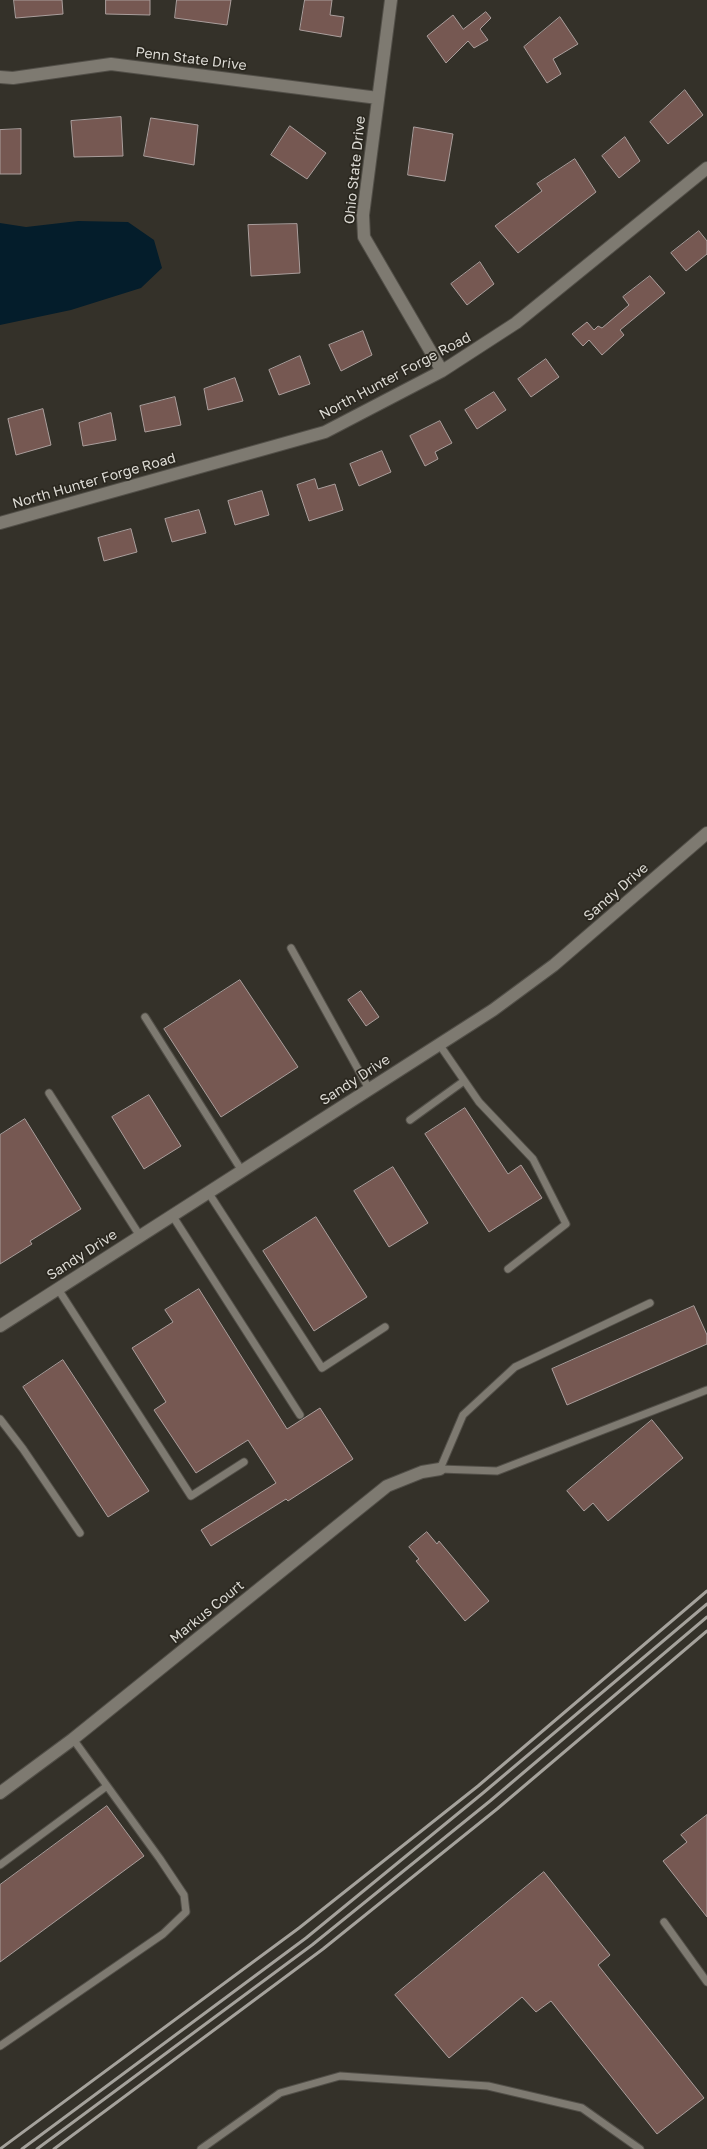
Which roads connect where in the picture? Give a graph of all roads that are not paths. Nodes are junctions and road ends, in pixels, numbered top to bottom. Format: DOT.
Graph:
graph roads {
  1 [pos="391,0"];
  2 [pos="0,77"];
  3 [pos="378,98"];
  4 [pos="707,168"];
  5 [pos="442,371"];
  6 [pos="0,523"];
  7 [pos="707,833"];
  8 [pos="291,948"];
  9 [pos="145,1017"];
  10 [pos="439,1044"];
  11 [pos="464,1081"];
  12 [pos="369,1089"];
  13 [pos="49,1093"];
  14 [pos="410,1120"];
  15 [pos="242,1171"];
  16 [pos="208,1192"];
  17 [pos="172,1215"];
  18 [pos="140,1236"];
  19 [pos="508,1269"];
  20 [pos="58,1289"];
  21 [pos="650,1303"];
  22 [pos="0,1326"];
  23 [pos="385,1327"];
  24 [pos="707,1390"];
  25 [pos="300,1415"];
  26 [pos="0,1419"];
  27 [pos="244,1462"];
  28 [pos="440,1469"];
  29 [pos="80,1533"];
  30 [pos="73,1739"];
  31 [pos="107,1786"];
  32 [pos="0,1793"];
  33 [pos="0,1865"];
  34 [pos="664,1922"];
  35 [pos="707,1982"];
  36 [pos="0,2046"];
  37 [pos="201,2149"];
  38 [pos="640,2149"];
  1 -- 3 [label="street, Ohio State Drive"];
  2 -- 3 [label="street, Penn State Drive"];
  3 -- 5 [label="street, Ohio State Drive"];
  4 -- 5 [label="street, North Hunter Forge Road"];
  5 -- 6 [label="street, North Hunter Forge Road"];
  7 -- 10 [label="street, Sandy Drive"];
  8 -- 12 [label="lane"];
  9 -- 15 [label="lane"];
  10 -- 11 [label="lane"];
  10 -- 12 [label="street, Sandy Drive"];
  11 -- 14 [label="lane"];
  11 -- 19 [label="lane"];
  12 -- 15 [label="street, Sandy Drive"];
  13 -- 18 [label="lane"];
  15 -- 16 [label="street, Sandy Drive"];
  16 -- 17 [label="street, Sandy Drive"];
  16 -- 23 [label="lane"];
  17 -- 18 [label="street, Sandy Drive"];
  17 -- 25 [label="lane"];
  18 -- 20 [label="street, Sandy Drive"];
  20 -- 22 [label="street, Sandy Drive"];
  20 -- 27 [label="lane"];
  21 -- 28 [label="lane"];
  24 -- 28 [label="lane"];
  26 -- 29 [label="lane"];
  28 -- 30 [label="street, Markus Court"];
  30 -- 31 [label="lane"];
  30 -- 32 [label="street, Markus Court"];
  31 -- 33 [label="lane"];
  31 -- 36 [label="lane"];
  34 -- 35 [label="lane"];
  37 -- 38 [label="lane"];
}
